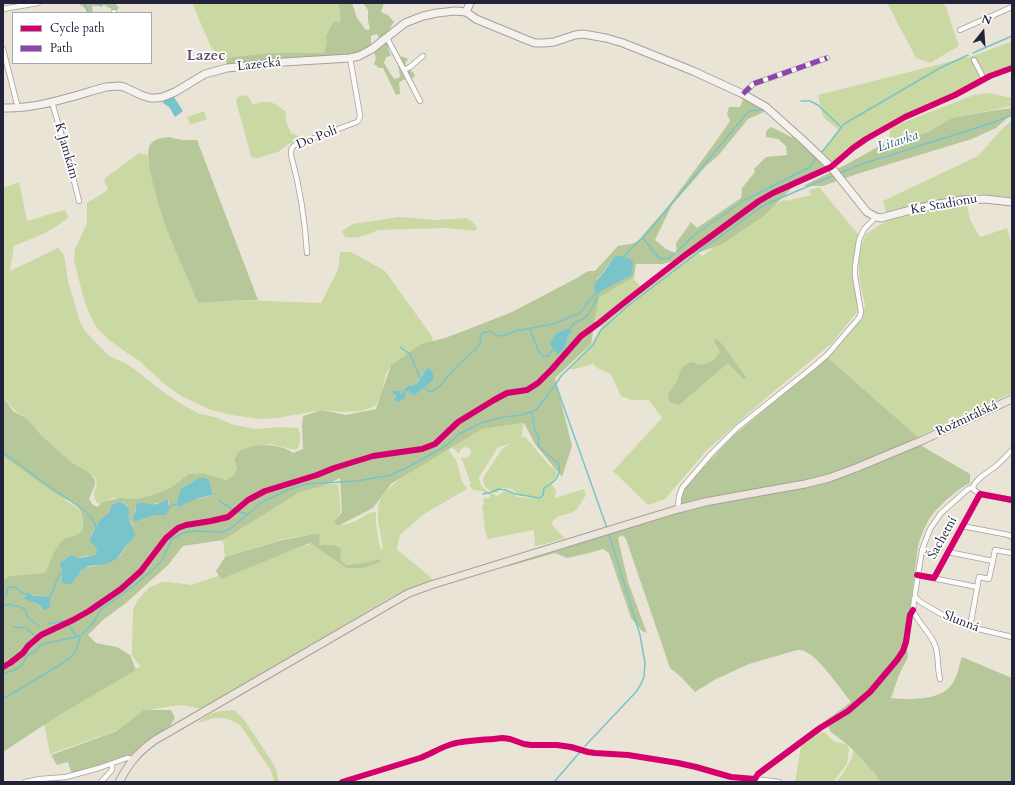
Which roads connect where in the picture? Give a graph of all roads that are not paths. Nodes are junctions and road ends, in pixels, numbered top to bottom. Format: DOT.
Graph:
graph roads {
  1 [pos="38,3"];
  2 [pos="470,3"];
  3 [pos="1012,7"];
  4 [pos="3,9"];
  5 [pos="466,12"];
  6 [pos="960,30"];
  7 [pos="387,38"];
  8 [pos="3,49"];
  9 [pos="423,56"];
  10 [pos="350,58"];
  11 [pos="827,58"];
  12 [pos="974,60"];
  13 [pos="5,61"];
  14 [pos="404,70"];
  15 [pos="984,79"];
  16 [pos="743,94"];
  17 [pos="420,101"];
  18 [pos="52,102"];
  19 [pos="3,108"];
  20 [pos="18,108"];
  21 [pos="833,169"];
  22 [pos="79,201"];
  23 [pos="1012,202"];
  24 [pos="876,217"];
  25 [pos="698,247"];
  26 [pos="307,253"];
  27 [pos="1012,399"];
  28 [pos="1012,450"];
  29 [pos="973,487"];
  30 [pos="980,494"];
  31 [pos="1012,500"];
  32 [pos="678,509"];
  33 [pos="962,526"];
  34 [pos="1012,537"];
  35 [pos="948,552"];
  36 [pos="1012,552"];
  37 [pos="993,561"];
  38 [pos="917,575"];
  39 [pos="934,578"];
  40 [pos="977,587"];
  41 [pos="915,597"];
  42 [pos="913,610"];
  43 [pos="970,627"];
  44 [pos="1012,637"];
  45 [pos="940,679"];
  46 [pos="133,759"];
  47 [pos="112,764"];
  48 [pos="25,782"];
  49 [pos="101,782"];
  50 [pos="119,782"];
  51 [pos="779,782"];
  1 -- 4 [label="street"];
  2 -- 5 [label="street"];
  3 -- 6 [label="street"];
  5 -- 7 [label="street, Lazecká"];
  5 -- 16 [label="street"];
  7 -- 10 [label="street, Lazecká"];
  7 -- 14 [label="street"];
  8 -- 13 [label="street"];
  9 -- 14 [label="street"];
  10 -- 18 [label="street, Lazecká"];
  10 -- 26 [label="street, Do Polí"];
  11 -- 16 [label="street"];
  12 -- 15 [label="street"];
  13 -- 20 [label="street"];
  14 -- 17 [label="street"];
  16 -- 21 [label="street"];
  18 -- 20 [label="street, Lazecká"];
  18 -- 22 [label="street, K Jamkám"];
  19 -- 20 [label="street, Lazecká"];
  21 -- 24 [label="street"];
  21 -- 25 [label="street"];
  23 -- 24 [label="street, Ke Stadionu"];
  24 -- 32 [label="street"];
  27 -- 32 [label="main road, Rožmitálská"];
  28 -- 29 [label="street, Šachetní"];
  29 -- 30 [label="street"];
  29 -- 38 [label="street, Šachetní"];
  30 -- 31 [label="street"];
  30 -- 33 [label="street, Šachetní"];
  32 -- 46 [label="main road, Rožmitálská"];
  33 -- 34 [label="street, Šachetní"];
  33 -- 35 [label="street, Šachetní"];
  35 -- 37 [label="street"];
  35 -- 39 [label="street, Šachetní"];
  36 -- 37 [label="street"];
  37 -- 40 [label="street"];
  38 -- 39 [label="street, Šachetní"];
  38 -- 41 [label="street, Šachetní"];
  39 -- 40 [label="street, Šachetní"];
  40 -- 43 [label="street"];
  41 -- 42 [label="street, Šachetní"];
  41 -- 43 [label="street, Slunná"];
  42 -- 45 [label="street"];
  42 -- 51 [label="street, Šachetní"];
  43 -- 44 [label="street, Slunná"];
  46 -- 47 [label="street"];
  46 -- 50 [label="main road, Rožmitálská"];
  47 -- 48 [label="street"];
  47 -- 49 [label="street"];
}
